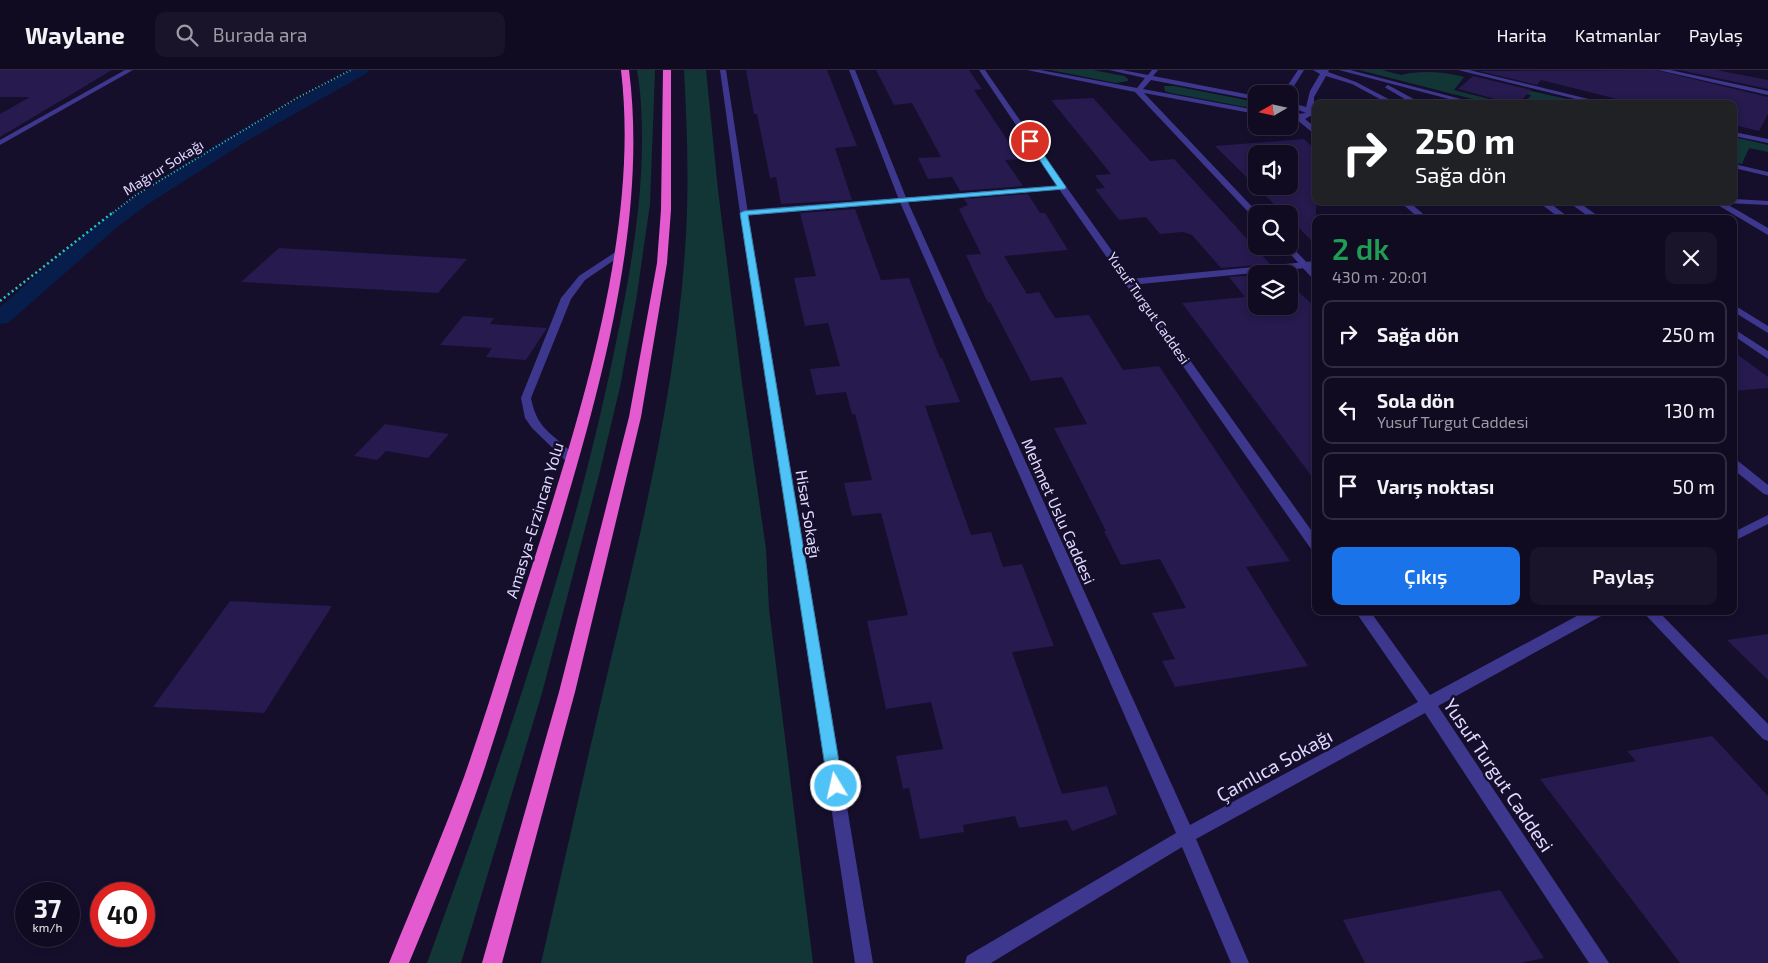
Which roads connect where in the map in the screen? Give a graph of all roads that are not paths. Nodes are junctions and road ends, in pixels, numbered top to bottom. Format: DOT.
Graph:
graph roads {
  1 [pos="130,70"];
  2 [pos="625,70"];
  3 [pos="667,70"];
  4 [pos="723,70"];
  5 [pos="852,70"];
  6 [pos="982,70"];
  7 [pos="1030,70"];
  8 [pos="1112,70"];
  9 [pos="1155,70"];
  10 [pos="1301,70"];
  11 [pos="1316,70"];
  12 [pos="1341,70"];
  13 [pos="1461,70"];
  14 [pos="1661,70"];
  15 [pos="1325,71"];
  16 [pos="1148,77"];
  17 [pos="1291,85"];
  18 [pos="1138,91"];
  19 [pos="1768,93"];
  20 [pos="1248,96"];
  21 [pos="1387,100"];
  22 [pos="1411,100"];
  23 [pos="1461,100"];
  24 [pos="1589,100"];
  25 [pos="1298,106"];
  26 [pos="1308,110"];
  27 [pos="1248,111"];
  28 [pos="1299,118"];
  29 [pos="1312,129"];
  30 [pos="1737,135"];
  31 [pos="1768,141"];
  32 [pos="0,143"];
  33 [pos="1737,167"];
  34 [pos="1768,174"];
  35 [pos="1062,187"];
  36 [pos="903,200"];
  37 [pos="1737,202"];
  38 [pos="1768,203"];
  39 [pos="1408,205"];
  40 [pos="1547,205"];
  41 [pos="1577,205"];
  42 [pos="1722,205"];
  43 [pos="1248,206"];
  44 [pos="744,213"];
  45 [pos="1420,215"];
  46 [pos="1560,215"];
  47 [pos="1592,215"];
  48 [pos="1768,232"];
  49 [pos="620,252"];
  50 [pos="1296,255"];
  51 [pos="1304,264"];
  52 [pos="1312,264"];
  53 [pos="1312,273"];
  54 [pos="1130,282"];
  55 [pos="1737,310"];
  56 [pos="1768,330"];
  57 [pos="1737,334"];
  58 [pos="1768,356"];
  59 [pos="571,459"];
  60 [pos="1737,466"];
  61 [pos="1768,492"];
  62 [pos="1768,519"];
  63 [pos="1737,536"];
  64 [pos="1312,540"];
  65 [pos="1365,615"];
  66 [pos="1591,615"];
  67 [pos="1653,615"];
  68 [pos="1428,704"];
  69 [pos="1768,734"];
  70 [pos="1186,836"];
  71 [pos="399,963"];
  72 [pos="492,963"];
  73 [pos="864,963"];
  74 [pos="974,963"];
  75 [pos="1240,963"];
  76 [pos="1600,963"];
  1 -- 32 [label="street"];
  2 -- 49 [label="highway, Amasya-Erzincan Yolu"];
  3 -- 72 [label="highway"];
  4 -- 44 [label="street, Hisar Sokağı"];
  5 -- 36 [label="street, Mehmet Uslu Caddesi"];
  6 -- 35 [label="street, Yusuf Turgut Caddesi"];
  7 -- 18 [label="street"];
  8 -- 16 [label="street"];
  9 -- 16 [label="street"];
  10 -- 17 [label="street"];
  11 -- 15 [label="street"];
  12 -- 22 [label="street"];
  12 -- 23 [label="street"];
  13 -- 24 [label="street"];
  14 -- 19 [label="street"];
  15 -- 21 [label="street"];
  15 -- 26 [label="street"];
  16 -- 18 [label="street"];
  16 -- 20 [label="street"];
  18 -- 27 [label="street"];
  18 -- 43 [label="street"];
  25 -- 26 [label="street"];
  26 -- 28 [label="street"];
  28 -- 29 [label="street"];
  30 -- 31 [label="street"];
  33 -- 34 [label="street"];
  35 -- 36 [label="street"];
  35 -- 54 [label="street, Yusuf Turgut Caddesi"];
  36 -- 44 [label="street"];
  36 -- 70 [label="street, Mehmet Uslu Caddesi"];
  37 -- 38 [label="street"];
  39 -- 45 [label="street"];
  40 -- 46 [label="street"];
  41 -- 47 [label="street"];
  42 -- 48 [label="street"];
  44 -- 73 [label="street, Hisar Sokağı"];
  49 -- 59 [label="highway, Amasya-Erzincan Yolu"];
  49 -- 59 [label="street"];
  50 -- 51 [label="street"];
  51 -- 52 [label="street"];
  51 -- 53 [label="street"];
  51 -- 54 [label="street"];
  54 -- 64 [label="street, Yusuf Turgut Caddesi"];
  55 -- 56 [label="street"];
  57 -- 58 [label="street"];
  59 -- 71 [label="highway, Amasya-Erzincan Yolu"];
  60 -- 61 [label="street"];
  62 -- 63 [label="street"];
  65 -- 68 [label="street, Yusuf Turgut Caddesi"];
  66 -- 68 [label="street, Çamlıca Sokağı"];
  67 -- 69 [label="street"];
  68 -- 70 [label="street, Çamlıca Sokağı"];
  68 -- 76 [label="street, Yusuf Turgut Caddesi"];
  70 -- 74 [label="street, Çamlıca Sokağı"];
  70 -- 75 [label="street, Mehmet Uslu Caddesi"];
}
